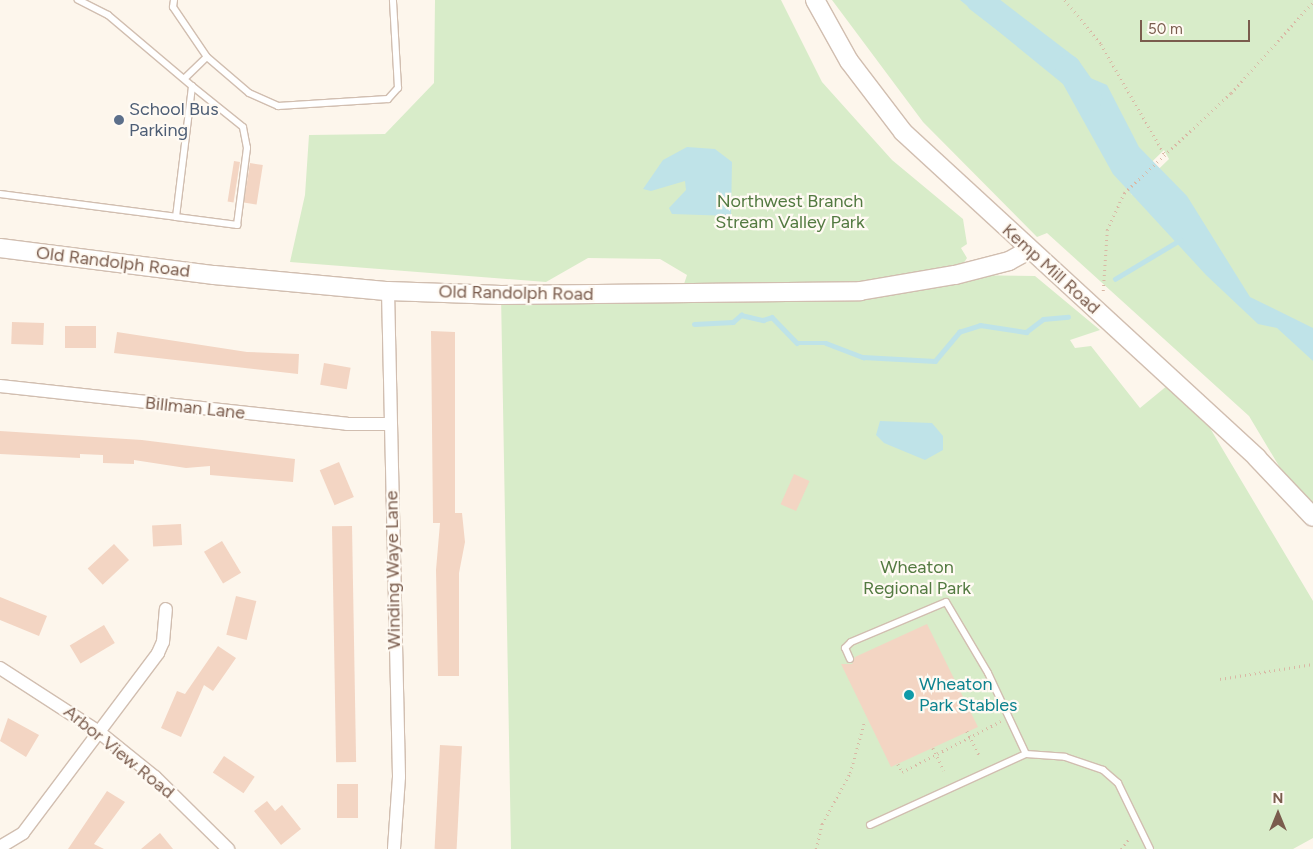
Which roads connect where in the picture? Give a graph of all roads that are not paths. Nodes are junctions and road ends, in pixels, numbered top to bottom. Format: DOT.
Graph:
graph roads {
  1 [pos="78,0"];
  2 [pos="174,0"];
  3 [pos="394,0"];
  4 [pos="815,0"];
  5 [pos="207,57"];
  6 [pos="185,78"];
  7 [pos="192,86"];
  8 [pos="0,194"];
  9 [pos="176,218"];
  10 [pos="0,248"];
  11 [pos="1029,250"];
  12 [pos="388,291"];
  13 [pos="0,386"];
  14 [pos="390,424"];
  15 [pos="1313,517"];
  16 [pos="166,609"];
  17 [pos="850,659"];
  18 [pos="0,668"];
  19 [pos="99,732"];
  20 [pos="1026,754"];
  21 [pos="870,825"];
  22 [pos="0,847"];
  23 [pos="228,849"];
  24 [pos="394,849"];
  25 [pos="1150,849"];
  1 -- 6 [label="lane"];
  2 -- 5 [label="lane"];
  3 -- 5 [label="lane"];
  4 -- 11 [label="street, Kemp Mill Road"];
  5 -- 6 [label="lane"];
  6 -- 7 [label="lane"];
  7 -- 9 [label="lane"];
  7 -- 9 [label="lane"];
  8 -- 9 [label="lane"];
  10 -- 12 [label="street, Old Randolph Road"];
  11 -- 12 [label="street, Old Randolph Road"];
  11 -- 15 [label="street, Kemp Mill Road"];
  12 -- 14 [label="street, Winding Waye Lane"];
  13 -- 14 [label="street, Billman Lane"];
  14 -- 24 [label="street, Winding Waye Lane"];
  16 -- 19 [label="street"];
  17 -- 20 [label="lane"];
  18 -- 19 [label="street, Arbor View Road"];
  19 -- 22 [label="street"];
  19 -- 23 [label="street, Arbor View Road"];
  20 -- 21 [label="lane"];
  20 -- 25 [label="lane"];
}
